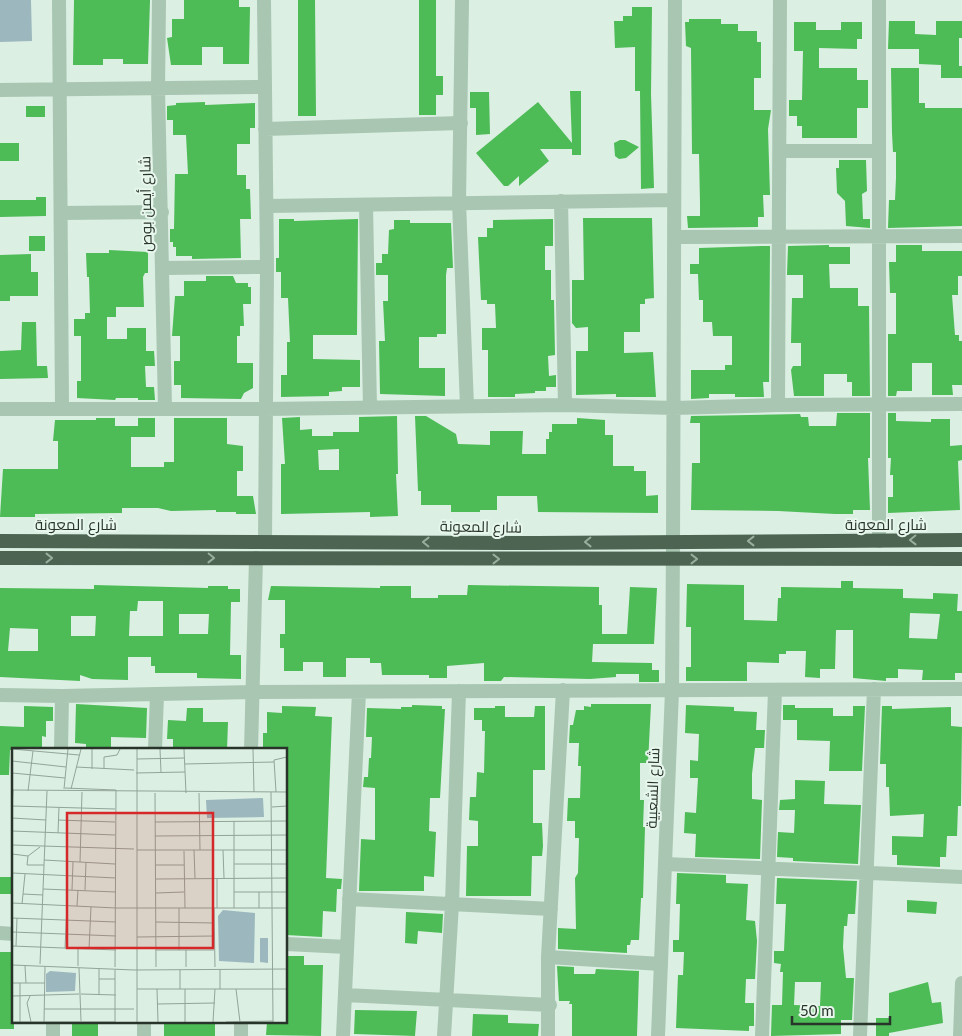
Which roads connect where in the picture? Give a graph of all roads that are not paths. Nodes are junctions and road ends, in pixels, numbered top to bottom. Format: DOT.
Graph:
graph roads {
  1 [pos="59,0"];
  2 [pos="159,0"];
  3 [pos="264,0"];
  4 [pos="462,0"];
  5 [pos="675,0"];
  6 [pos="780,0"];
  7 [pos="879,0"];
  8 [pos="265,86"];
  9 [pos="60,89"];
  10 [pos="158,89"];
  11 [pos="0,90"];
  12 [pos="461,123"];
  13 [pos="265,129"];
  14 [pos="780,151"];
  15 [pos="879,151"];
  16 [pos="674,200"];
  17 [pos="561,201"];
  18 [pos="459,202"];
  19 [pos="366,205"];
  20 [pos="267,206"];
  21 [pos="162,212"];
  22 [pos="61,213"];
  23 [pos="780,236"];
  24 [pos="962,236"];
  25 [pos="675,237"];
  26 [pos="878,238"];
  27 [pos="267,267"];
  28 [pos="162,268"];
  29 [pos="962,404"];
  30 [pos="565,405"];
  31 [pos="778,405"];
  32 [pos="879,405"];
  33 [pos="467,406"];
  34 [pos="62,407"];
  35 [pos="165,408"];
  36 [pos="370,408"];
  37 [pos="674,408"];
  38 [pos="0,409"];
  39 [pos="265,410"];
  40 [pos="0,540"];
  41 [pos="266,540"];
  42 [pos="962,540"];
  43 [pos="673,541"];
  44 [pos="879,541"];
  45 [pos="0,558"];
  46 [pos="256,558"];
  47 [pos="671,559"];
  48 [pos="962,559"];
  49 [pos="962,689"];
  50 [pos="563,690"];
  51 [pos="874,690"];
  52 [pos="459,691"];
  53 [pos="672,691"];
  54 [pos="775,691"];
  55 [pos="253,692"];
  56 [pos="359,692"];
  57 [pos="156,694"];
  58 [pos="0,695"];
  59 [pos="62,696"];
  60 [pos="61,748"];
  61 [pos="155,748"];
  62 [pos="251,748"];
  63 [pos="665,864"];
  64 [pos="769,869"];
  65 [pos="866,874"];
  66 [pos="962,877"];
  67 [pos="349,899"];
  68 [pos="452,904"];
  69 [pos="550,909"];
  70 [pos="288,944"];
  71 [pos="347,947"];
  72 [pos="548,957"];
  73 [pos="661,964"];
  74 [pos="962,984"];
  75 [pos="345,995"];
  76 [pos="446,999"];
  77 [pos="550,1005"];
  78 [pos="343,1036"];
  79 [pos="444,1036"];
  80 [pos="548,1036"];
  81 [pos="658,1036"];
  82 [pos="762,1036"];
  83 [pos="860,1036"];
  84 [pos="960,1036"];
  1 -- 9 [label="street"];
  2 -- 10 [label="street, شارع أيمن بوص"];
  3 -- 8 [label="street"];
  4 -- 12 [label="street"];
  5 -- 16 [label="street, شارع الشعبية"];
  6 -- 14 [label="street"];
  7 -- 15 [label="street"];
  8 -- 10 [label="street"];
  8 -- 13 [label="street"];
  9 -- 10 [label="street"];
  9 -- 11 [label="street"];
  9 -- 22 [label="street"];
  10 -- 21 [label="street, شارع أيمن بوص"];
  12 -- 13 [label="street"];
  12 -- 18 [label="street"];
  13 -- 20 [label="street"];
  14 -- 15 [label="street"];
  14 -- 23 [label="street"];
  15 -- 26 [label="street"];
  16 -- 17 [label="street"];
  16 -- 25 [label="street, شارع الشعبية"];
  17 -- 18 [label="street"];
  17 -- 30 [label="street"];
  18 -- 19 [label="street"];
  18 -- 33 [label="street"];
  19 -- 20 [label="street"];
  19 -- 36 [label="street"];
  20 -- 27 [label="street"];
  21 -- 22 [label="street"];
  21 -- 28 [label="street, شارع أيمن بوص"];
  22 -- 34 [label="street"];
  23 -- 25 [label="street"];
  23 -- 26 [label="street"];
  23 -- 31 [label="street"];
  24 -- 26 [label="street"];
  25 -- 37 [label="street, شارع الشعبية"];
  26 -- 32 [label="street"];
  27 -- 28 [label="street"];
  27 -- 39 [label="street"];
  28 -- 35 [label="street, شارع أيمن بوص"];
  29 -- 32 [label="street"];
  30 -- 33 [label="street"];
  30 -- 37 [label="street"];
  31 -- 32 [label="street"];
  31 -- 37 [label="street"];
  32 -- 44 [label="street"];
  33 -- 36 [label="street"];
  34 -- 35 [label="street"];
  34 -- 38 [label="street"];
  35 -- 39 [label="street"];
  36 -- 39 [label="street"];
  37 -- 43 [label="street, شارع الشعبية"];
  39 -- 41 [label="street"];
  40 -- 41 [label="highway, شارع المعونة"];
  43 -- 41 [label="highway, شارع المعونة, one-way"];
  42 -- 44 [label="highway, شارع المعونة, one-way"];
  44 -- 43 [label="highway, شارع المعونة, one-way"];
  43 -- 47 [label="street, شارع الشعبية"];
  45 -- 46 [label="highway, one-way"];
  46 -- 47 [label="highway, one-way"];
  46 -- 55 [label="street"];
  47 -- 48 [label="highway, one-way"];
  47 -- 53 [label="street, شارع الشعبية"];
  49 -- 51 [label="street"];
  50 -- 52 [label="street"];
  50 -- 53 [label="street"];
  50 -- 69 [label="street"];
  51 -- 54 [label="street"];
  51 -- 65 [label="street"];
  52 -- 56 [label="street"];
  52 -- 68 [label="street"];
  53 -- 54 [label="street"];
  53 -- 63 [label="street, شارع الشعبية"];
  54 -- 64 [label="street"];
  55 -- 56 [label="street"];
  55 -- 57 [label="street"];
  55 -- 62 [label="street"];
  56 -- 67 [label="street"];
  57 -- 59 [label="street"];
  57 -- 61 [label="street"];
  58 -- 59 [label="street"];
  59 -- 60 [label="street"];
  63 -- 64 [label="street"];
  63 -- 73 [label="street, شارع الشعبية"];
  64 -- 65 [label="street"];
  64 -- 82 [label="street"];
  65 -- 66 [label="street"];
  65 -- 83 [label="street"];
  67 -- 68 [label="street"];
  67 -- 71 [label="street"];
  68 -- 69 [label="street"];
  68 -- 76 [label="street"];
  69 -- 72 [label="street"];
  70 -- 71 [label="street"];
  71 -- 75 [label="street"];
  72 -- 73 [label="street"];
  72 -- 77 [label="street"];
  73 -- 81 [label="street, شارع الشعبية"];
  74 -- 84 [label="street"];
  75 -- 76 [label="street"];
  75 -- 78 [label="street"];
  76 -- 77 [label="street"];
  76 -- 79 [label="street"];
  77 -- 80 [label="street"];
}
